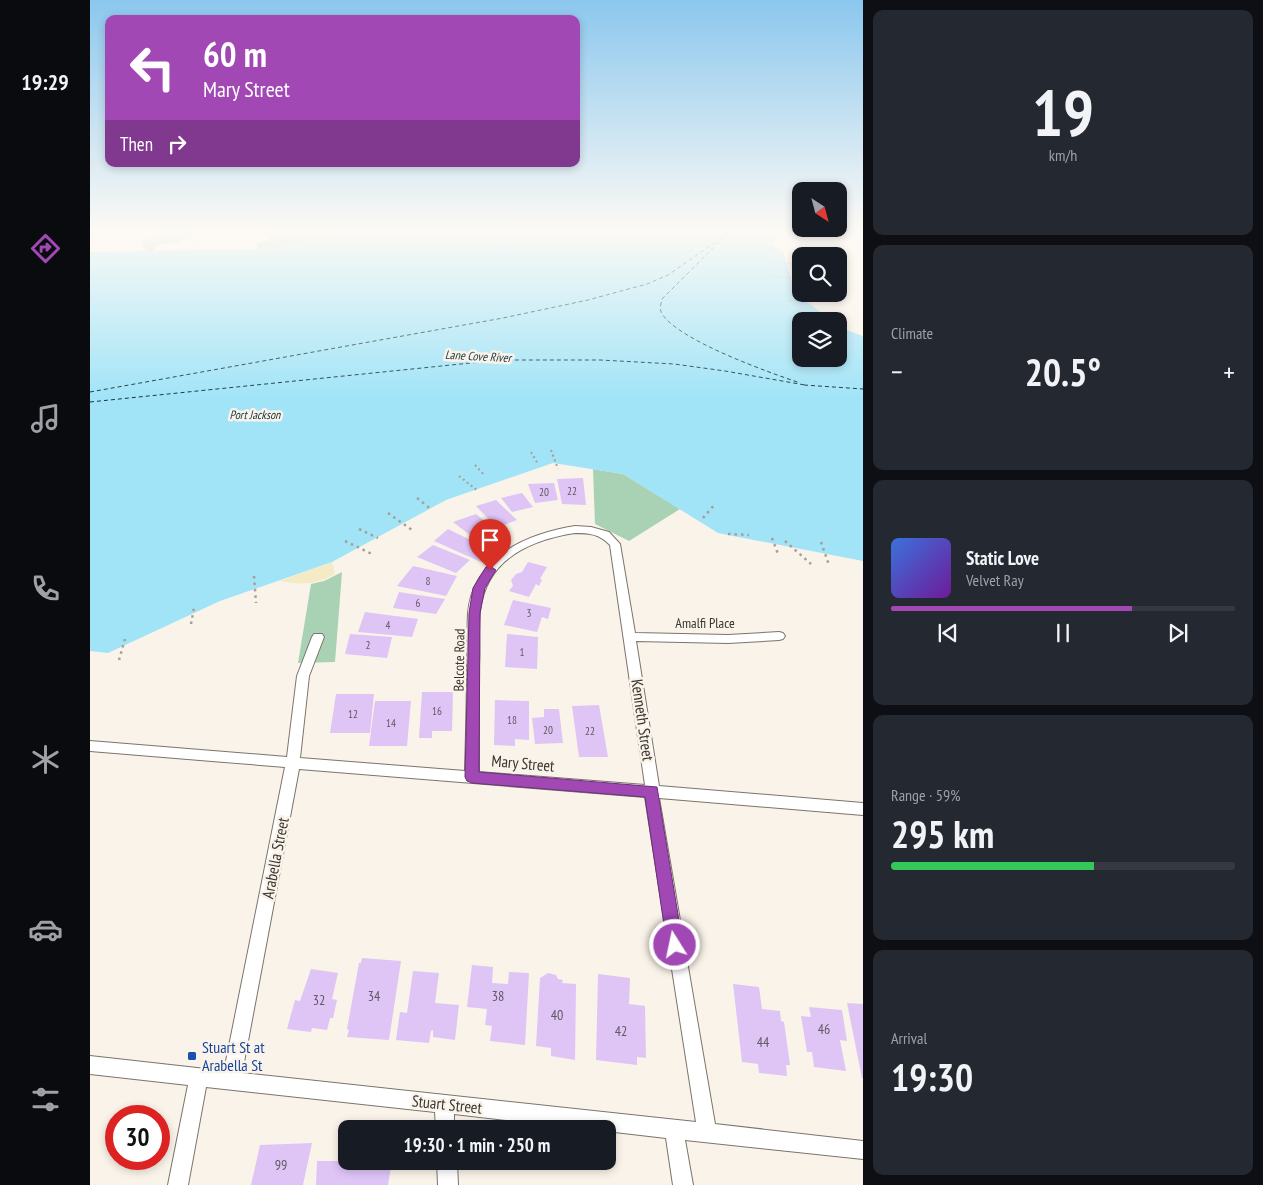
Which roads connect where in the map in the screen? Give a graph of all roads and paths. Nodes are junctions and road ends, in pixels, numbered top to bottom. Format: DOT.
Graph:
graph roads {
  1 [pos="788,301"];
  2 [pos="792,301"];
  3 [pos="551,450"];
  4 [pos="531,452"];
  5 [pos="538,464"];
  6 [pos="475,465"];
  7 [pos="558,469"];
  8 [pos="459,476"];
  9 [pos="485,476"];
  10 [pos="478,491"];
  11 [pos="417,498"];
  12 [pos="715,504"];
  13 [pos="432,510"];
  14 [pos="388,513"];
  15 [pos="704,518"];
  16 [pos="359,529"];
  17 [pos="412,530"];
  18 [pos="728,534"];
  19 [pos="749,535"];
  20 [pos="378,538"];
  21 [pos="772,538"];
  22 [pos="344,541"];
  23 [pos="785,541"];
  24 [pos="821,542"];
  25 [pos="615,544"];
  26 [pos="372,554"];
  27 [pos="778,554"];
  28 [pos="811,564"];
  29 [pos="829,565"];
  30 [pos="254,576"];
  31 [pos="256,603"];
  32 [pos="194,608"];
  33 [pos="191,624"];
  34 [pos="779,636"];
  35 [pos="318,637"];
  36 [pos="631,637"];
  37 [pos="125,639"];
  38 [pos="119,660"];
  39 [pos="90,746"];
  40 [pos="293,764"];
  41 [pos="472,777"];
  42 [pos="652,791"];
  43 [pos="863,809"];
  44 [pos="90,1065"];
  45 [pos="198,1077"];
  46 [pos="231,1081"];
  47 [pos="444,1104"];
  48 [pos="445,1120"];
  49 [pos="674,1129"];
  50 [pos="706,1132"];
  51 [pos="863,1150"];
  52 [pos="447,1170"];
  53 [pos="178,1185"];
  54 [pos="448,1185"];
  55 [pos="683,1185"];
  1 -- 2 [label="path"];
  3 -- 7 [label="path"];
  4 -- 5 [label="path"];
  6 -- 9 [label="path"];
  8 -- 10 [label="path"];
  11 -- 13 [label="path"];
  12 -- 15 [label="path"];
  14 -- 17 [label="path"];
  16 -- 20 [label="path"];
  18 -- 19 [label="path"];
  21 -- 27 [label="path"];
  22 -- 26 [label="path"];
  23 -- 28 [label="path"];
  24 -- 29 [label="path"];
  25 -- 36 [label="street, Kenneth Street"];
  25 -- 41 [label="street, Belcote Road"];
  30 -- 31 [label="path"];
  32 -- 33 [label="path"];
  34 -- 36 [label="street, Amalfi Place"];
  35 -- 40 [label="street, Arabella Street"];
  36 -- 42 [label="street, Kenneth Street"];
  37 -- 38 [label="path"];
  39 -- 40 [label="street, Mary Street"];
  40 -- 41 [label="street, Mary Street"];
  40 -- 46 [label="street, Arabella Street"];
  41 -- 42 [label="street, Mary Street"];
  42 -- 43 [label="street, Mary Street"];
  42 -- 50 [label="street, Kenneth Street"];
  44 -- 45 [label="street, Stuart Street"];
  45 -- 46 [label="street, Stuart Street"];
  45 -- 53 [label="street"];
  46 -- 47 [label="street, Stuart Street"];
  47 -- 48 [label="street"];
  47 -- 49 [label="street, Stuart Street"];
  49 -- 50 [label="street, Stuart Street"];
  49 -- 55 [label="street"];
  50 -- 51 [label="street, Stuart Street"];
  52 -- 54 [label="street"];
}
